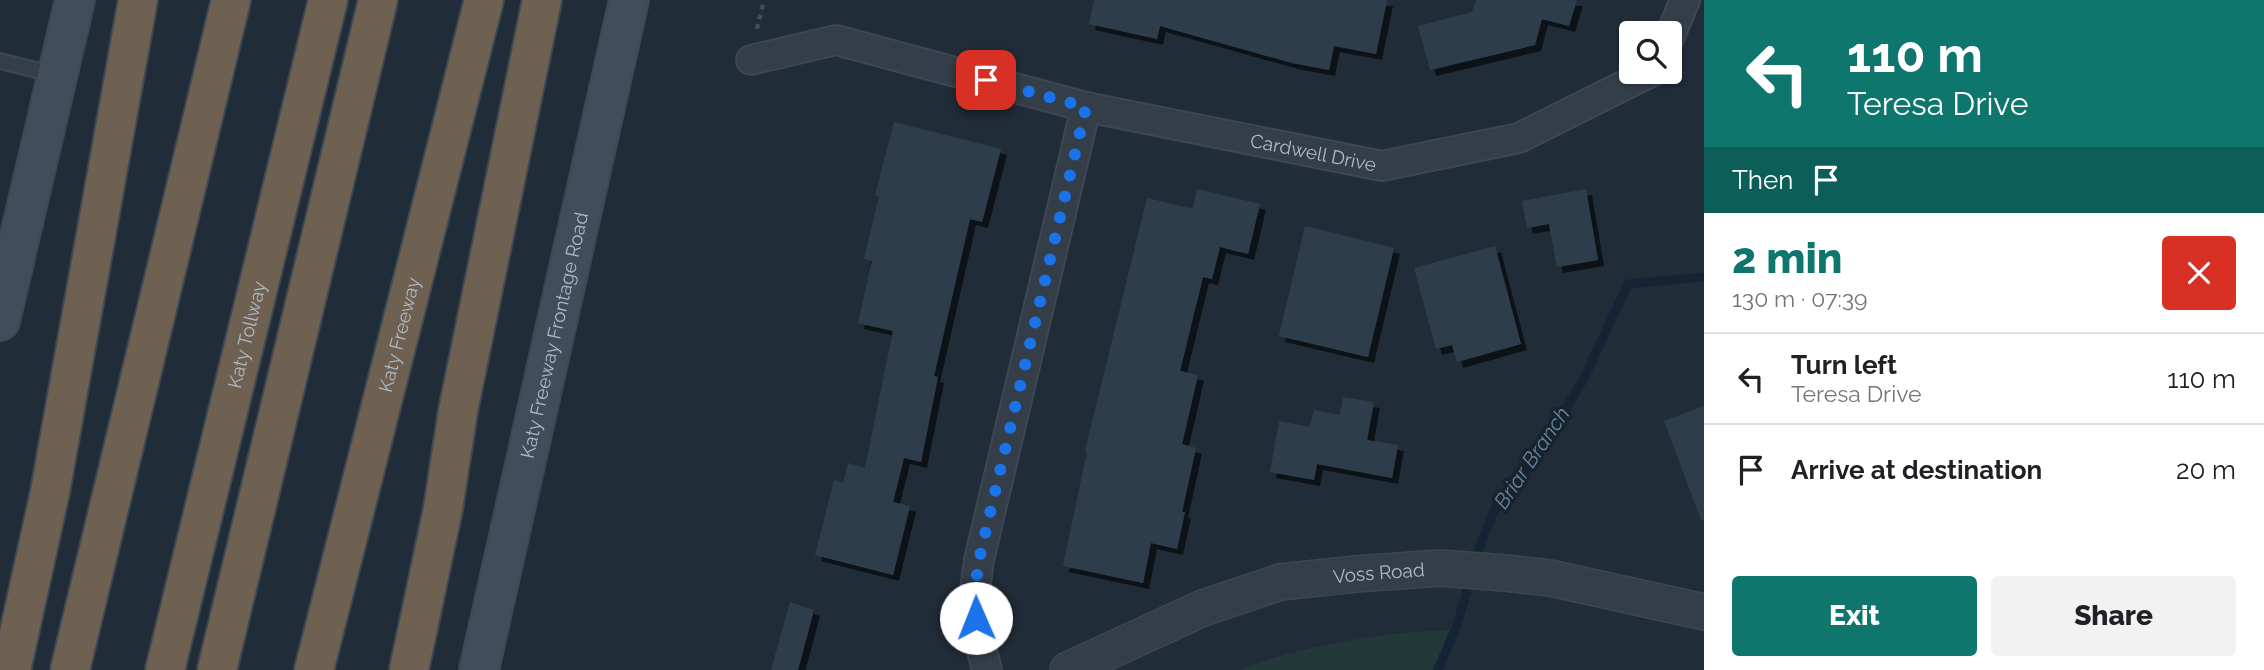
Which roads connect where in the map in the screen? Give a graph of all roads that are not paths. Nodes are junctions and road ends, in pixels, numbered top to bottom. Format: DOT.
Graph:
graph roads {
  1 [pos="75,0"];
  2 [pos="138,0"];
  3 [pos="232,0"];
  4 [pos="328,0"];
  5 [pos="378,0"];
  6 [pos="484,0"];
  7 [pos="542,0"];
  8 [pos="629,0"];
  9 [pos="1685,0"];
  10 [pos="1676,21"];
  11 [pos="751,60"];
  12 [pos="0,61"];
  13 [pos="58,75"];
  14 [pos="1627,84"];
  15 [pos="1086,107"];
  16 [pos="0,321"];
  17 [pos="1704,612"];
  18 [pos="11,670"];
  19 [pos="70,670"];
  20 [pos="165,670"];
  21 [pos="217,670"];
  22 [pos="314,670"];
  23 [pos="409,670"];
  24 [pos="480,670"];
  25 [pos="987,670"];
  26 [pos="1068,670"];
  1 -- 13 [label="main road"];
  2 -- 18 [label="highway"];
  3 -- 19 [label="highway"];
  4 -- 20 [label="highway, Katy Tollway"];
  5 -- 21 [label="highway"];
  6 -- 22 [label="highway, Katy Freeway"];
  7 -- 23 [label="highway"];
  8 -- 24 [label="main road, Katy Freeway Frontage Road"];
  9 -- 10 [label="street"];
  11 -- 15 [label="street, Cardwell Drive"];
  12 -- 13 [label="lane"];
  13 -- 16 [label="main road"];
  14 -- 15 [label="street, Cardwell Drive"];
  15 -- 25 [label="street"];
  17 -- 26 [label="street, Voss Road"];
}
